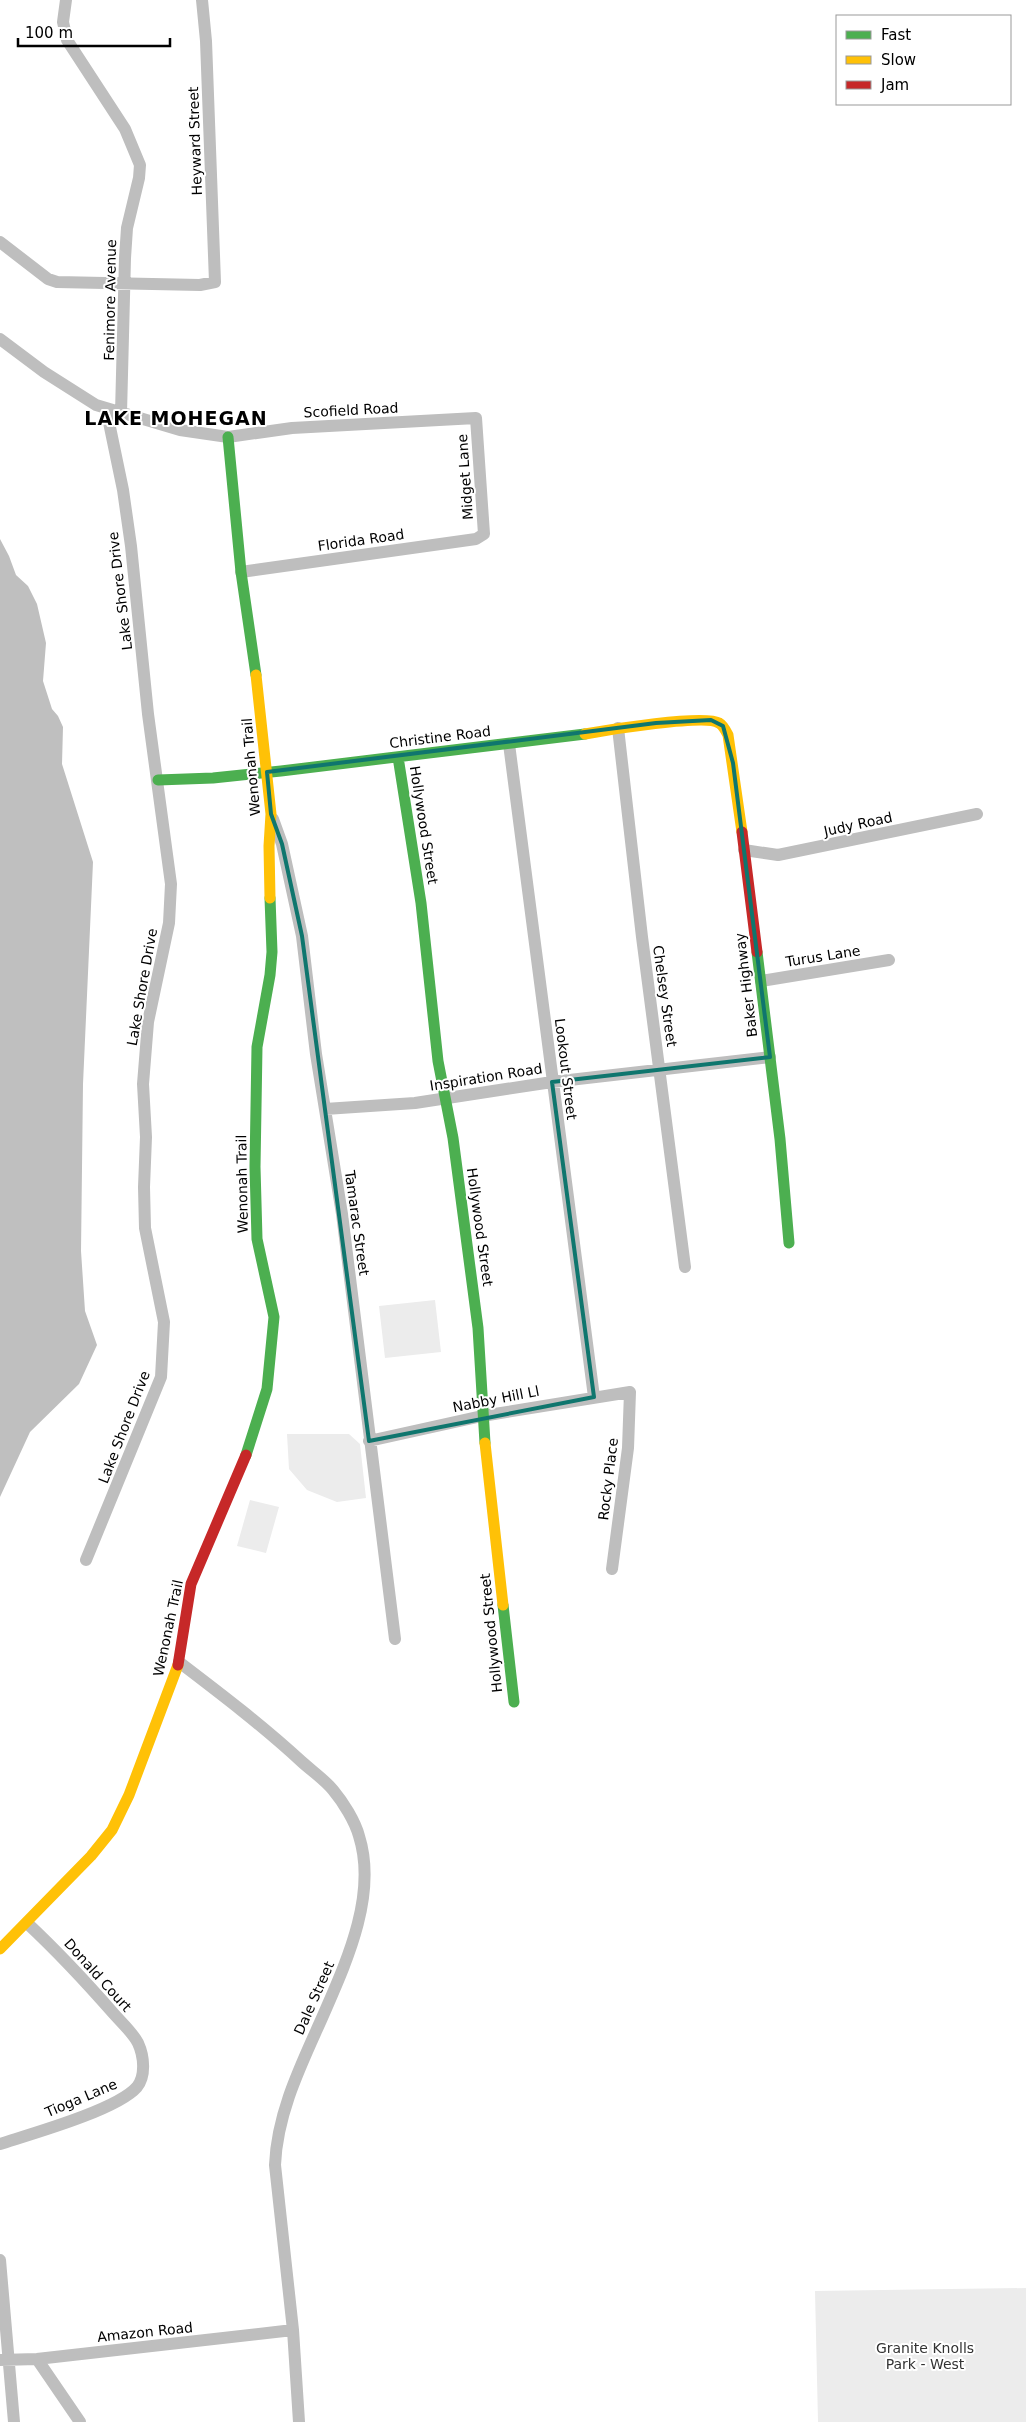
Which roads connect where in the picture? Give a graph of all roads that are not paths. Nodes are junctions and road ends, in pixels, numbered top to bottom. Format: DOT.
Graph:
graph roads {
  1 [pos="66,0"];
  2 [pos="202,0"];
  3 [pos="0,242"];
  4 [pos="124,282"];
  5 [pos="0,338"];
  6 [pos="106,408"];
  7 [pos="121,413"];
  8 [pos="476,418"];
  9 [pos="228,437"];
  10 [pos="484,534"];
  11 [pos="241,572"];
  12 [pos="724,726"];
  13 [pos="618,728"];
  14 [pos="509,744"];
  15 [pos="398,758"];
  16 [pos="267,772"];
  17 [pos="158,780"];
  18 [pos="271,814"];
  19 [pos="977,814"];
  20 [pos="744,850"];
  21 [pos="889,960"];
  22 [pos="761,981"];
  23 [pos="770,1057"];
  24 [pos="660,1071"];
  25 [pos="552,1082"];
  26 [pos="446,1098"];
  27 [pos="325,1109"];
  28 [pos="789,1243"];
  29 [pos="685,1267"];
  30 [pos="630,1392"];
  31 [pos="594,1397"];
  32 [pos="482,1416"];
  33 [pos="369,1442"];
  34 [pos="86,1560"];
  35 [pos="612,1569"];
  36 [pos="395,1639"];
  37 [pos="179,1662"];
  38 [pos="514,1702"];
  39 [pos="27,1923"];
  40 [pos="0,1948"];
  41 [pos="141,2051"];
  42 [pos="0,2144"];
  43 [pos="0,2260"];
  44 [pos="293,2330"];
  45 [pos="37,2359"];
  46 [pos="5,2360"];
  47 [pos="14,2422"];
  48 [pos="80,2422"];
  49 [pos="300,2422"];
  1 -- 4 [label="street, Fenimore Avenue"];
  2 -- 4 [label="street, Heyward Street"];
  3 -- 4 [label="street"];
  4 -- 7 [label="street, Fenimore Avenue"];
  5 -- 6 [label="street, Scofield Road"];
  6 -- 7 [label="street, Scofield Road"];
  6 -- 17 [label="street, Lake Shore Drive"];
  7 -- 9 [label="street, Scofield Road"];
  8 -- 9 [label="street, Scofield Road"];
  8 -- 10 [label="street, Midget Lane"];
  9 -- 11 [label="street, Wenonah Trail"];
  10 -- 11 [label="street, Florida Road"];
  11 -- 16 [label="street, Wenonah Trail"];
  12 -- 13 [label="street, Christine Road"];
  12 -- 20 [label="street, Baker Highway"];
  13 -- 14 [label="street, Christine Road"];
  13 -- 24 [label="street, Chelsey Street"];
  14 -- 15 [label="street, Christine Road"];
  14 -- 25 [label="street, Lookout Street"];
  15 -- 16 [label="street, Christine Road"];
  15 -- 26 [label="street, Hollywood Street"];
  16 -- 17 [label="street, Christine Road"];
  16 -- 18 [label="street, Wenonah Trail"];
  17 -- 34 [label="street, Lake Shore Drive"];
  18 -- 27 [label="street, Tamarac Street"];
  18 -- 37 [label="street, Wenonah Trail"];
  19 -- 20 [label="street, Judy Road"];
  20 -- 22 [label="street, Baker Highway"];
  21 -- 22 [label="street, Turus Lane"];
  22 -- 23 [label="street, Baker Highway"];
  23 -- 24 [label="street, Inspiration Road"];
  23 -- 28 [label="street, Baker Highway"];
  24 -- 25 [label="street, Inspiration Road"];
  24 -- 29 [label="street, Chelsey Street"];
  25 -- 26 [label="street, Inspiration Road"];
  25 -- 31 [label="street, Lookout Street"];
  26 -- 27 [label="street, Inspiration Road"];
  26 -- 32 [label="street, Hollywood Street"];
  27 -- 33 [label="street, Tamarac Street"];
  30 -- 31 [label="street, Nabby Hill Ll"];
  30 -- 35 [label="street, Rocky Place"];
  31 -- 32 [label="street, Nabby Hill Ll"];
  32 -- 33 [label="street, Nabby Hill Ll"];
  32 -- 38 [label="street, Hollywood Street"];
  33 -- 36 [label="street, Tamarac Street"];
  37 -- 39 [label="street, Wenonah Trail"];
  37 -- 44 [label="street, Dale Street"];
  39 -- 40 [label="street, Wenonah Trail"];
  39 -- 41 [label="street, Donald Court"];
  41 -- 42 [label="street, Tioga Lane"];
  43 -- 46 [label="street"];
  44 -- 45 [label="street, Amazon Road"];
  44 -- 49 [label="street, Dale Street"];
  45 -- 46 [label="street, Amazon Road"];
  45 -- 48 [label="street"];
  46 -- 47 [label="street"];
}
